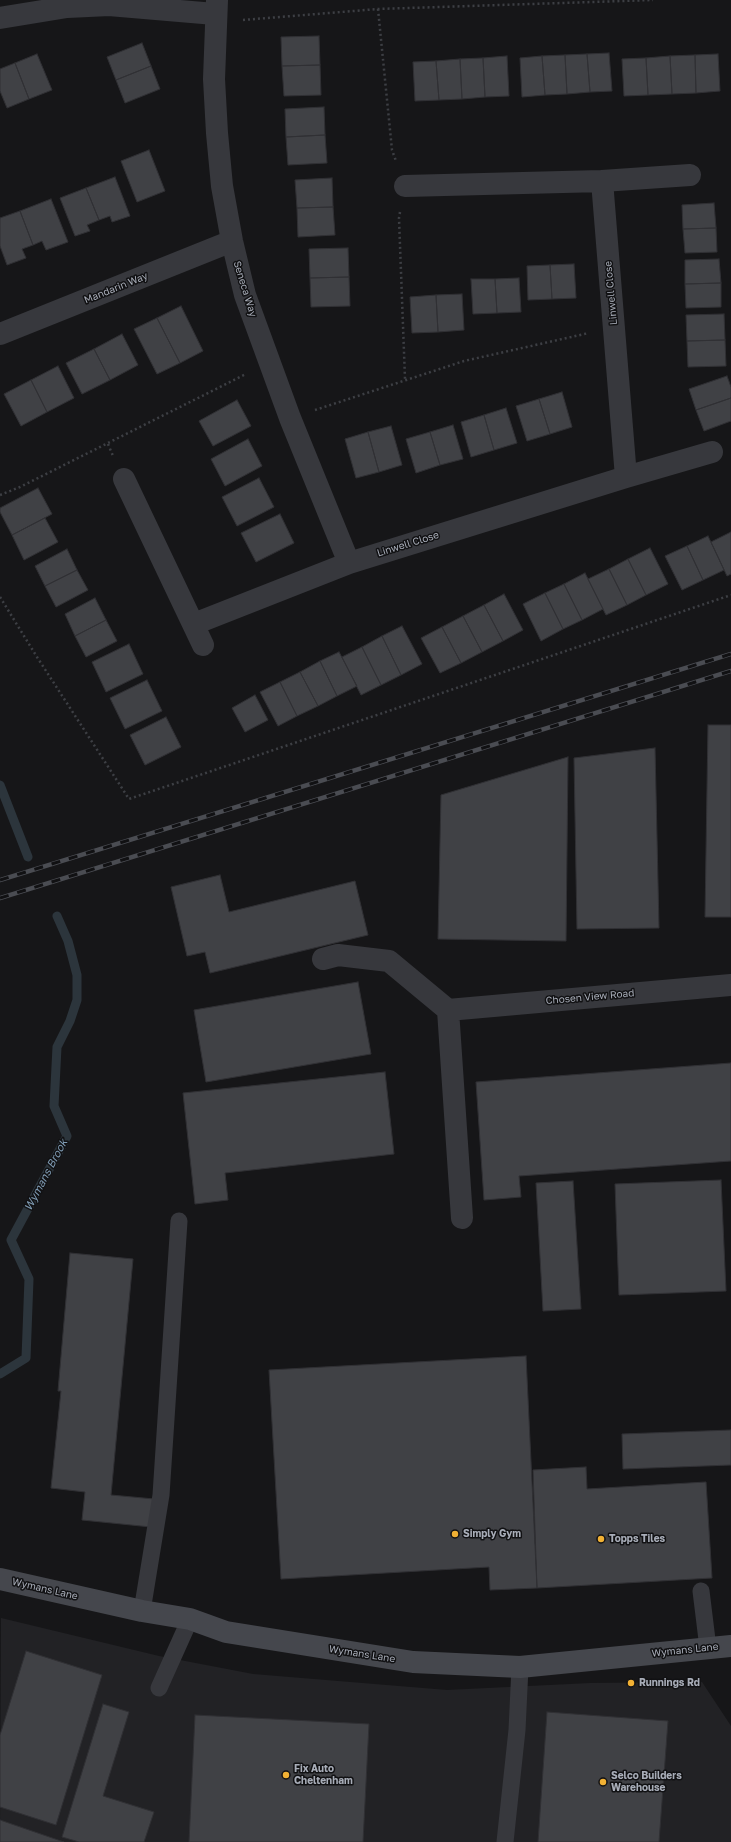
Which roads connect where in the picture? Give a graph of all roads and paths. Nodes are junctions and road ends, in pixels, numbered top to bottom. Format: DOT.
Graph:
graph roads {
  1 [pos="653,0"];
  2 [pos="216,13"];
  3 [pos="0,18"];
  4 [pos="690,175"];
  5 [pos="602,181"];
  6 [pos="405,186"];
  7 [pos="232,241"];
  8 [pos="614,327"];
  9 [pos="0,334"];
  10 [pos="270,363"];
  11 [pos="290,418"];
  12 [pos="712,452"];
  13 [pos="626,477"];
  14 [pos="124,480"];
  15 [pos="0,495"];
  16 [pos="349,563"];
  17 [pos="731,595"];
  18 [pos="0,597"];
  19 [pos="194,624"];
  20 [pos="203,644"];
  21 [pos="323,959"];
  22 [pos="731,985"];
  23 [pos="448,1010"];
  24 [pos="462,1218"];
  25 [pos="179,1221"];
  26 [pos="0,1579"];
  27 [pos="701,1591"];
  28 [pos="142,1611"];
  29 [pos="190,1619"];
  30 [pos="731,1646"];
  31 [pos="708,1648"];
  32 [pos="520,1667"];
  33 [pos="159,1688"];
  34 [pos="505,1842"];
  1 -- 2 [label="path"];
  2 -- 3 [label="street"];
  2 -- 7 [label="street, Seneca Way"];
  4 -- 5 [label="street"];
  5 -- 6 [label="street"];
  5 -- 8 [label="street, Linwell Close"];
  7 -- 9 [label="street, Mandarin Way"];
  7 -- 10 [label="street, Seneca Way"];
  8 -- 11 [label="path"];
  8 -- 13 [label="street, Linwell Close"];
  10 -- 11 [label="street, Seneca Way"];
  10 -- 15 [label="path"];
  11 -- 16 [label="street, Seneca Way"];
  12 -- 13 [label="street, Linwell Close"];
  13 -- 16 [label="street, Linwell Close"];
  14 -- 19 [label="street"];
  16 -- 19 [label="street, Linwell Close"];
  17 -- 18 [label="path"];
  19 -- 20 [label="street"];
  21 -- 23 [label="street"];
  22 -- 23 [label="street, Chosen View Road"];
  23 -- 24 [label="street"];
  25 -- 28 [label="lane"];
  26 -- 28 [label="street, Wymans Lane"];
  27 -- 31 [label="lane"];
  28 -- 29 [label="street, Wymans Lane"];
  29 -- 32 [label="street, Wymans Lane"];
  29 -- 33 [label="lane"];
  30 -- 31 [label="street, Wymans Lane"];
  31 -- 32 [label="street, Wymans Lane"];
  32 -- 34 [label="lane"];
}
